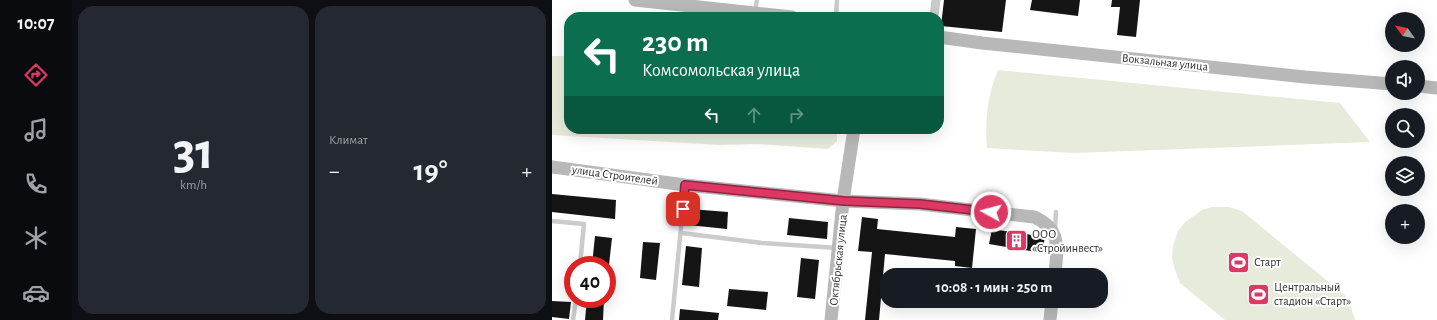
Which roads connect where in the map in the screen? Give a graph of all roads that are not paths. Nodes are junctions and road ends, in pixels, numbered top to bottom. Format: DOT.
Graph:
graph roads {
  1 [pos="635,0"];
  2 [pos="837,0"];
  3 [pos="936,0"];
  4 [pos="756,6"];
  5 [pos="776,12"];
  6 [pos="836,12"];
  7 [pos="935,12"];
  8 [pos="944,38"];
  9 [pos="1385,83"];
  10 [pos="1425,87"];
  11 [pos="1437,88"];
  12 [pos="853,134"];
  13 [pos="552,167"];
  14 [pos="685,185"];
  15 [pos="844,201"];
  16 [pos="1056,212"];
  17 [pos="1034,217"];
  18 [pos="1056,220"];
  19 [pos="552,221"];
  20 [pos="681,233"];
  21 [pos="1054,234"];
  22 [pos="840,248"];
  23 [pos="581,256"];
  24 [pos="1055,268"];
  25 [pos="575,308"];
  26 [pos="1051,308"];
  27 [pos="573,320"];
  28 [pos="672,320"];
  29 [pos="831,320"];
  30 [pos="1050,320"];
  1 -- 4 [label="street"];
  2 -- 6 [label="lane"];
  3 -- 7 [label="street"];
  4 -- 5 [label="street"];
  8 -- 9 [label="street, Вокзальная улица"];
  10 -- 11 [label="street"];
  12 -- 15 [label="street, Октябрьская улица"];
  13 -- 14 [label="street, улица Строителей"];
  14 -- 15 [label="street, улица Строителей"];
  14 -- 20 [label="lane"];
  15 -- 17 [label="street, улица Строителей"];
  15 -- 22 [label="street, Октябрьская улица"];
  16 -- 18 [label="lane"];
  17 -- 18 [label="lane"];
  17 -- 21 [label="street, улица Строителей"];
  18 -- 21 [label="lane"];
  19 -- 23 [label="lane"];
  20 -- 22 [label="lane"];
  20 -- 28 [label="lane"];
  21 -- 24 [label="street"];
  22 -- 29 [label="street, Октябрьская улица"];
  25 -- 27 [label="lane"];
  26 -- 30 [label="street"];
}
